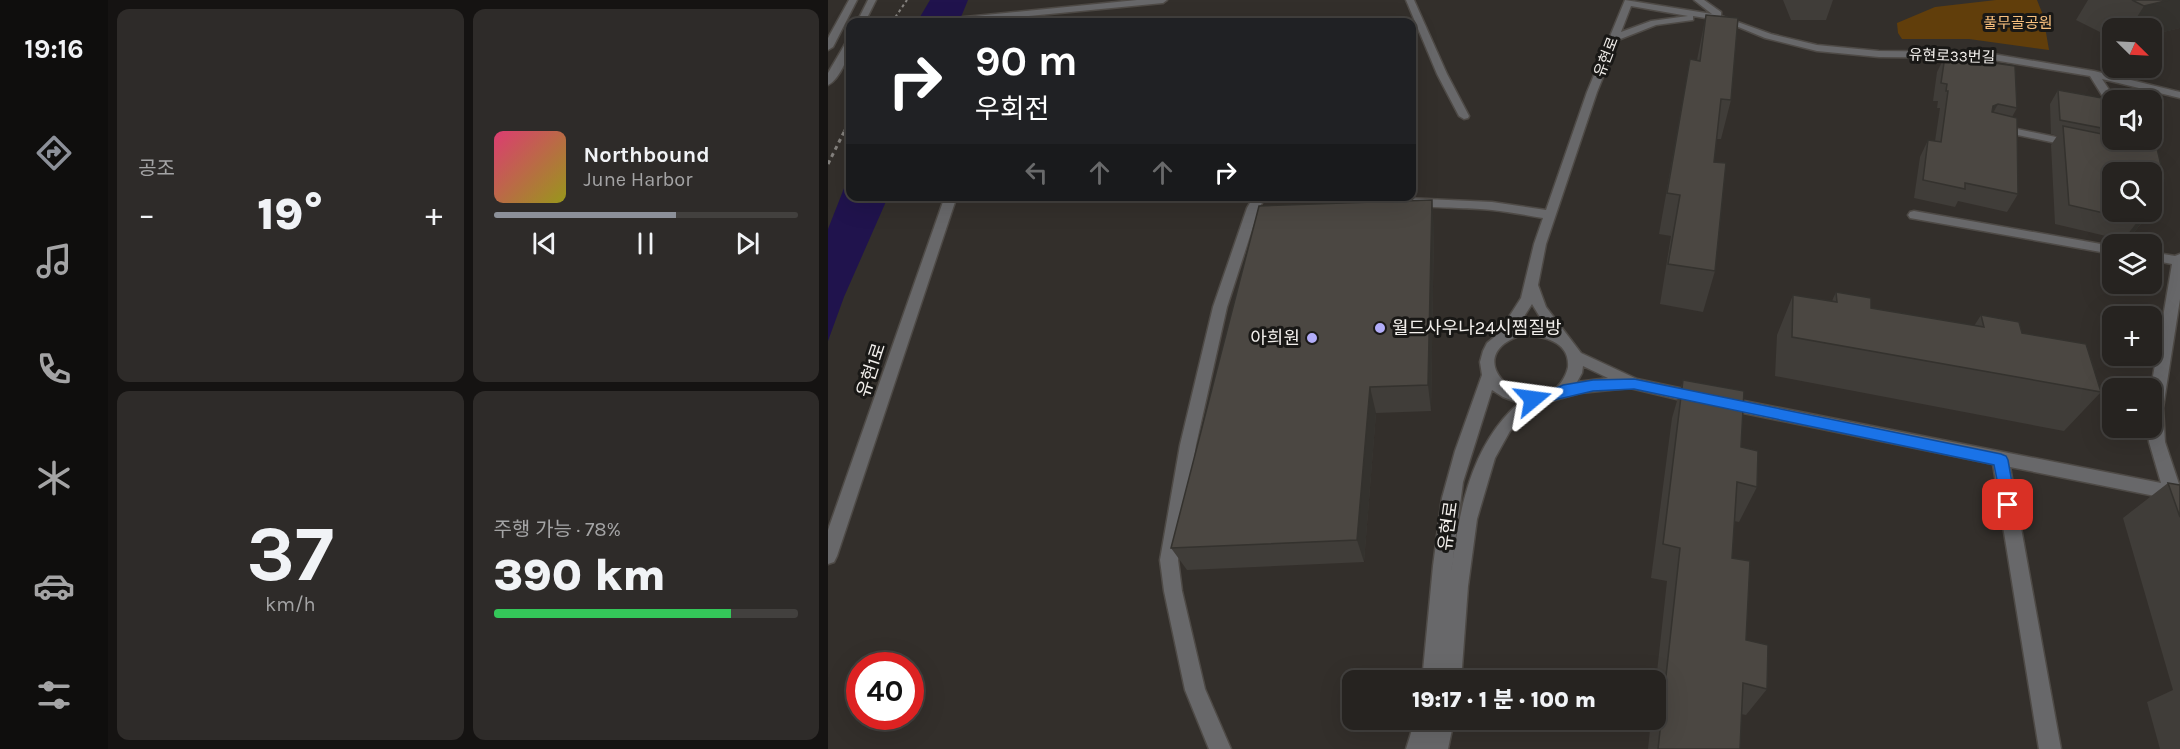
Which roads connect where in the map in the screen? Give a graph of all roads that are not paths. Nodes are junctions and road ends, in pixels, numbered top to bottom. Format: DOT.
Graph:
graph roads {
  1 [pos="853,0"];
  2 [pos="872,0"];
  3 [pos="1163,0"];
  4 [pos="1410,0"];
  5 [pos="1698,0"];
  6 [pos="1628,1"];
  7 [pos="1012,15"];
  8 [pos="863,18"];
  9 [pos="983,18"];
  10 [pos="1726,19"];
  11 [pos="1612,39"];
  12 [pos="828,46"];
  13 [pos="846,51"];
  14 [pos="2094,74"];
  15 [pos="828,82"];
  16 [pos="2104,90"];
  17 [pos="2180,95"];
  18 [pos="1464,116"];
  19 [pos="1989,126"];
  20 [pos="2092,148"];
  21 [pos="949,201"];
  22 [pos="1257,201"];
  23 [pos="1404,201"];
  24 [pos="1551,215"];
  25 [pos="1914,215"];
  26 [pos="2102,248"];
  27 [pos="2162,257"];
  28 [pos="2180,259"];
  29 [pos="1532,286"];
  30 [pos="1503,337"];
  31 [pos="1560,337"];
  32 [pos="1577,357"];
  33 [pos="1489,376"];
  34 [pos="1634,384"];
  35 [pos="1563,390"];
  36 [pos="1533,399"];
  37 [pos="2001,460"];
  38 [pos="2176,494"];
  39 [pos="828,556"];
  40 [pos="1433,670"];
  41 [pos="1452,670"];
  42 [pos="1422,730"];
  43 [pos="1442,730"];
  44 [pos="1220,749"];
  45 [pos="1417,749"];
  46 [pos="1437,749"];
  47 [pos="2050,749"];
  1 -- 12 [label="street"];
  2 -- 8 [label="street"];
  3 -- 7 [label="street"];
  4 -- 18 [label="street"];
  5 -- 10 [label="street, 유현로33번길"];
  6 -- 10 [label="street, 유현로33번길"];
  6 -- 11 [label="street, 유현로"];
  7 -- 9 [label="street"];
  10 -- 11 [label="street"];
  10 -- 14 [label="street, 유현로33번길"];
  11 -- 24 [label="street, 유현로"];
  13 -- 15 [label="street"];
  14 -- 16 [label="street"];
  14 -- 17 [label="street, 유현로33번길"];
  19 -- 20 [label="street"];
  21 -- 39 [label="street, 유현1로"];
  22 -- 44 [label="street"];
  23 -- 24 [label="street"];
  24 -- 29 [label="street, 유현로"];
  25 -- 26 [label="street"];
  27 -- 28 [label="street"];
  28 -- 38 [label="street"];
  29 -- 30 [label="street, 유현로"];
  29 -- 31 [label="street"];
  30 -- 31 [label="street"];
  30 -- 33 [label="street"];
  31 -- 32 [label="street"];
  32 -- 34 [label="street"];
  32 -- 35 [label="street"];
  33 -- 36 [label="street"];
  33 -- 40 [label="street, 유현로"];
  34 -- 35 [label="street"];
  34 -- 37 [label="street"];
  35 -- 36 [label="street"];
  36 -- 41 [label="street, 유현로"];
  37 -- 38 [label="street"];
  37 -- 47 [label="street"];
  42 -- 45 [label="street"];
  43 -- 46 [label="street"];
}
